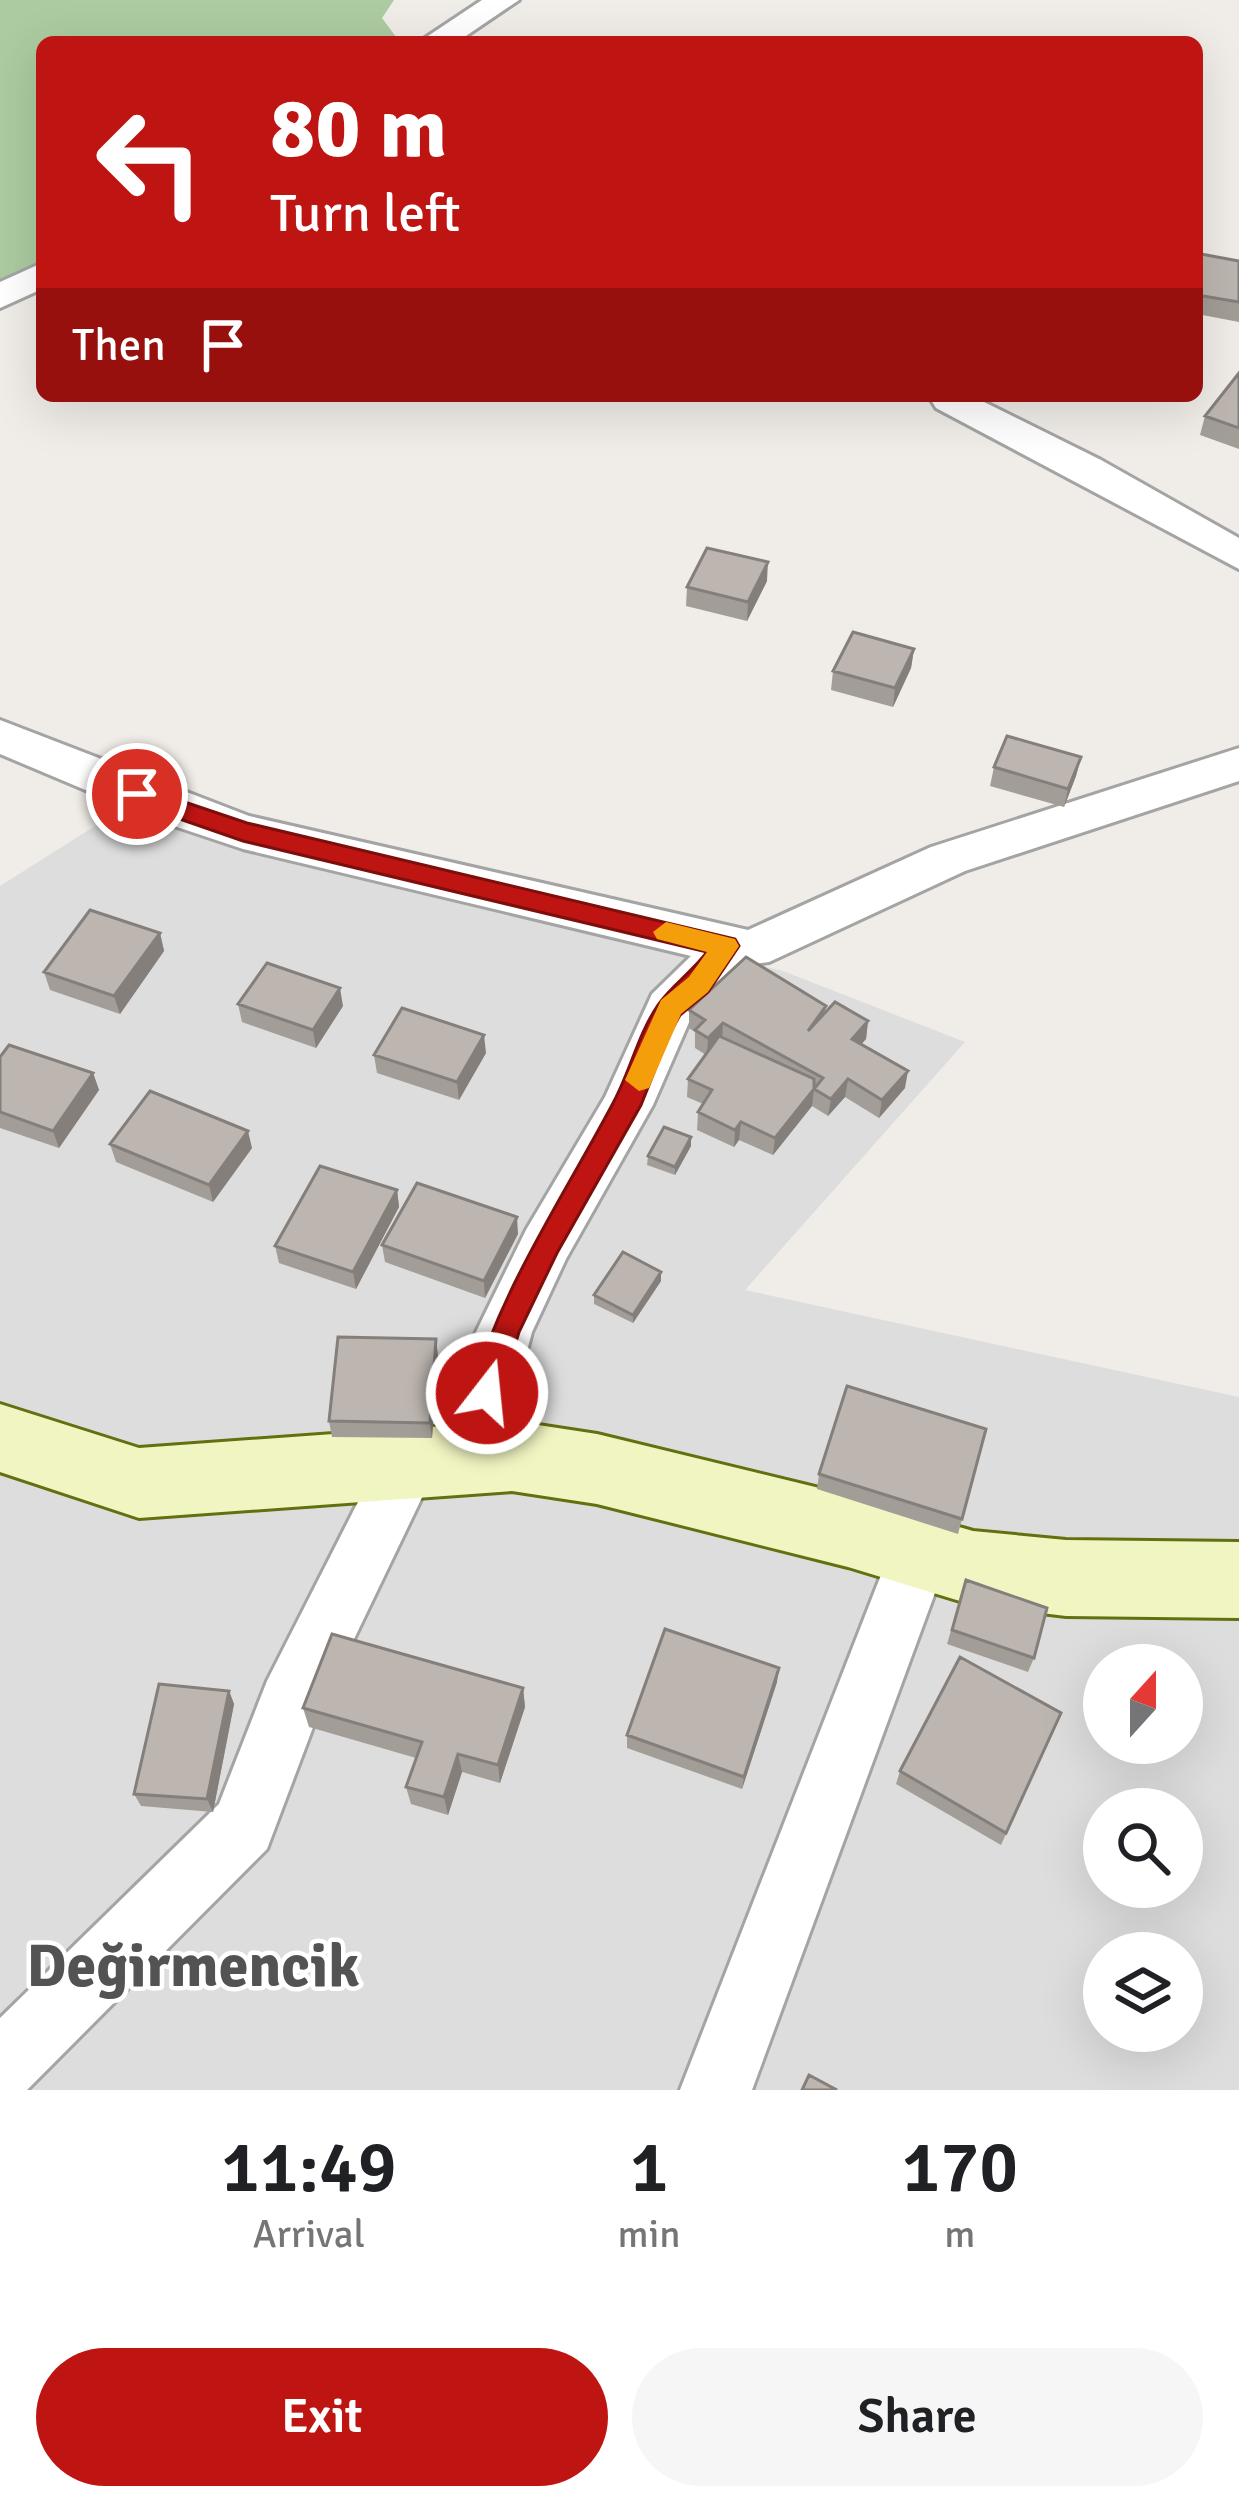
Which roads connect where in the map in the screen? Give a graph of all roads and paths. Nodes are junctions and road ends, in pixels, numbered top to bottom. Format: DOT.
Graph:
graph roads {
  1 [pos="504,0"];
  2 [pos="445,36"];
  3 [pos="36,277"];
  4 [pos="0,297"];
  5 [pos="954,402"];
  6 [pos="1239,556"];
  7 [pos="0,736"];
  8 [pos="1239,764"];
  9 [pos="726,946"];
  10 [pos="0,1438"];
  11 [pos="512,1456"];
  12 [pos="408,1464"];
  13 [pos="920,1552"];
  14 [pos="1239,1580"];
  15 [pos="0,2067"];
  16 [pos="716,2090"];
  1 -- 2 [label="street"];
  3 -- 4 [label="street"];
  5 -- 6 [label="street"];
  7 -- 9 [label="street"];
  8 -- 9 [label="street"];
  9 -- 11 [label="street"];
  10 -- 12 [label="street"];
  11 -- 12 [label="street"];
  11 -- 13 [label="street"];
  12 -- 15 [label="street"];
  13 -- 14 [label="street"];
  13 -- 16 [label="street"];
}
